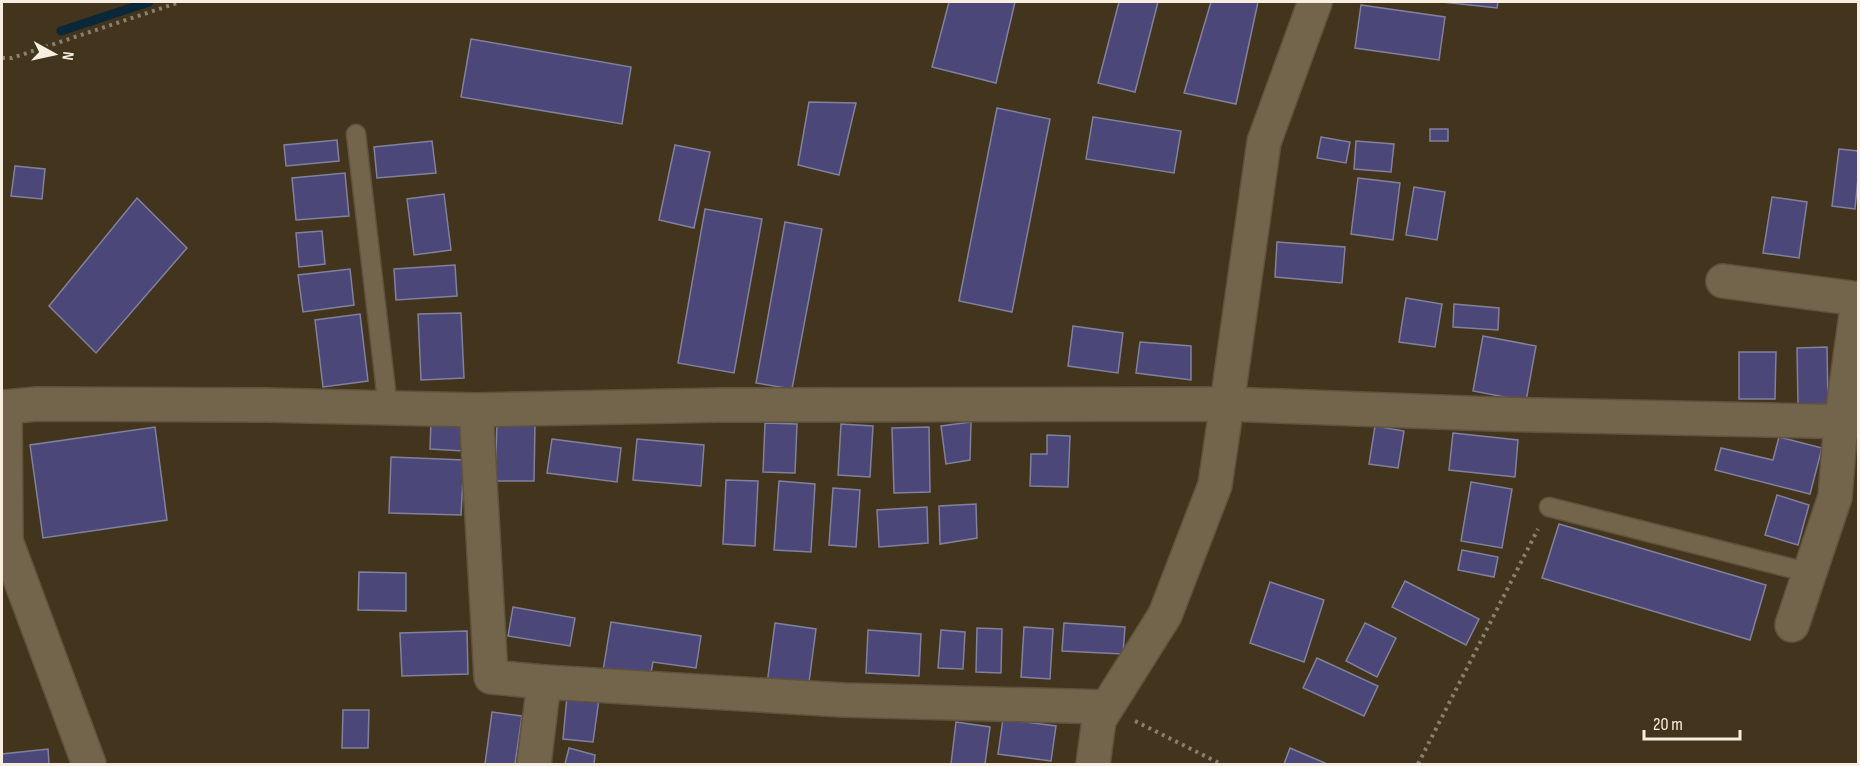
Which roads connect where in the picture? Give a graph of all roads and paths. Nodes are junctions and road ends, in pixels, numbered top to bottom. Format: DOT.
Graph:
graph roads {
  1 [pos="180,2"];
  2 [pos="1316,2"];
  3 [pos="2,58"];
  4 [pos="356,134"];
  5 [pos="1723,282"];
  6 [pos="1858,300"];
  7 [pos="1227,404"];
  8 [pos="3,407"];
  9 [pos="388,408"];
  10 [pos="476,410"];
  11 [pos="1850,423"];
  12 [pos="1549,507"];
  13 [pos="1810,573"];
  14 [pos="1792,625"];
  15 [pos="544,682"];
  16 [pos="1107,707"];
  17 [pos="89,765"];
  18 [pos="534,765"];
  19 [pos="1094,765"];
  20 [pos="1221,765"];
  21 [pos="1418,765"];
  1 -- 3 [label="path"];
  2 -- 7 [label="street"];
  4 -- 9 [label="lane"];
  5 -- 6 [label="street"];
  6 -- 11 [label="street"];
  7 -- 10 [label="street"];
  7 -- 11 [label="street"];
  7 -- 16 [label="street"];
  8 -- 9 [label="street"];
  8 -- 17 [label="street"];
  9 -- 10 [label="street"];
  10 -- 15 [label="street"];
  11 -- 13 [label="street"];
  12 -- 13 [label="lane"];
  12 -- 21 [label="path"];
  13 -- 14 [label="street"];
  15 -- 16 [label="street"];
  15 -- 18 [label="street"];
  16 -- 19 [label="street"];
  16 -- 20 [label="path"];
}
